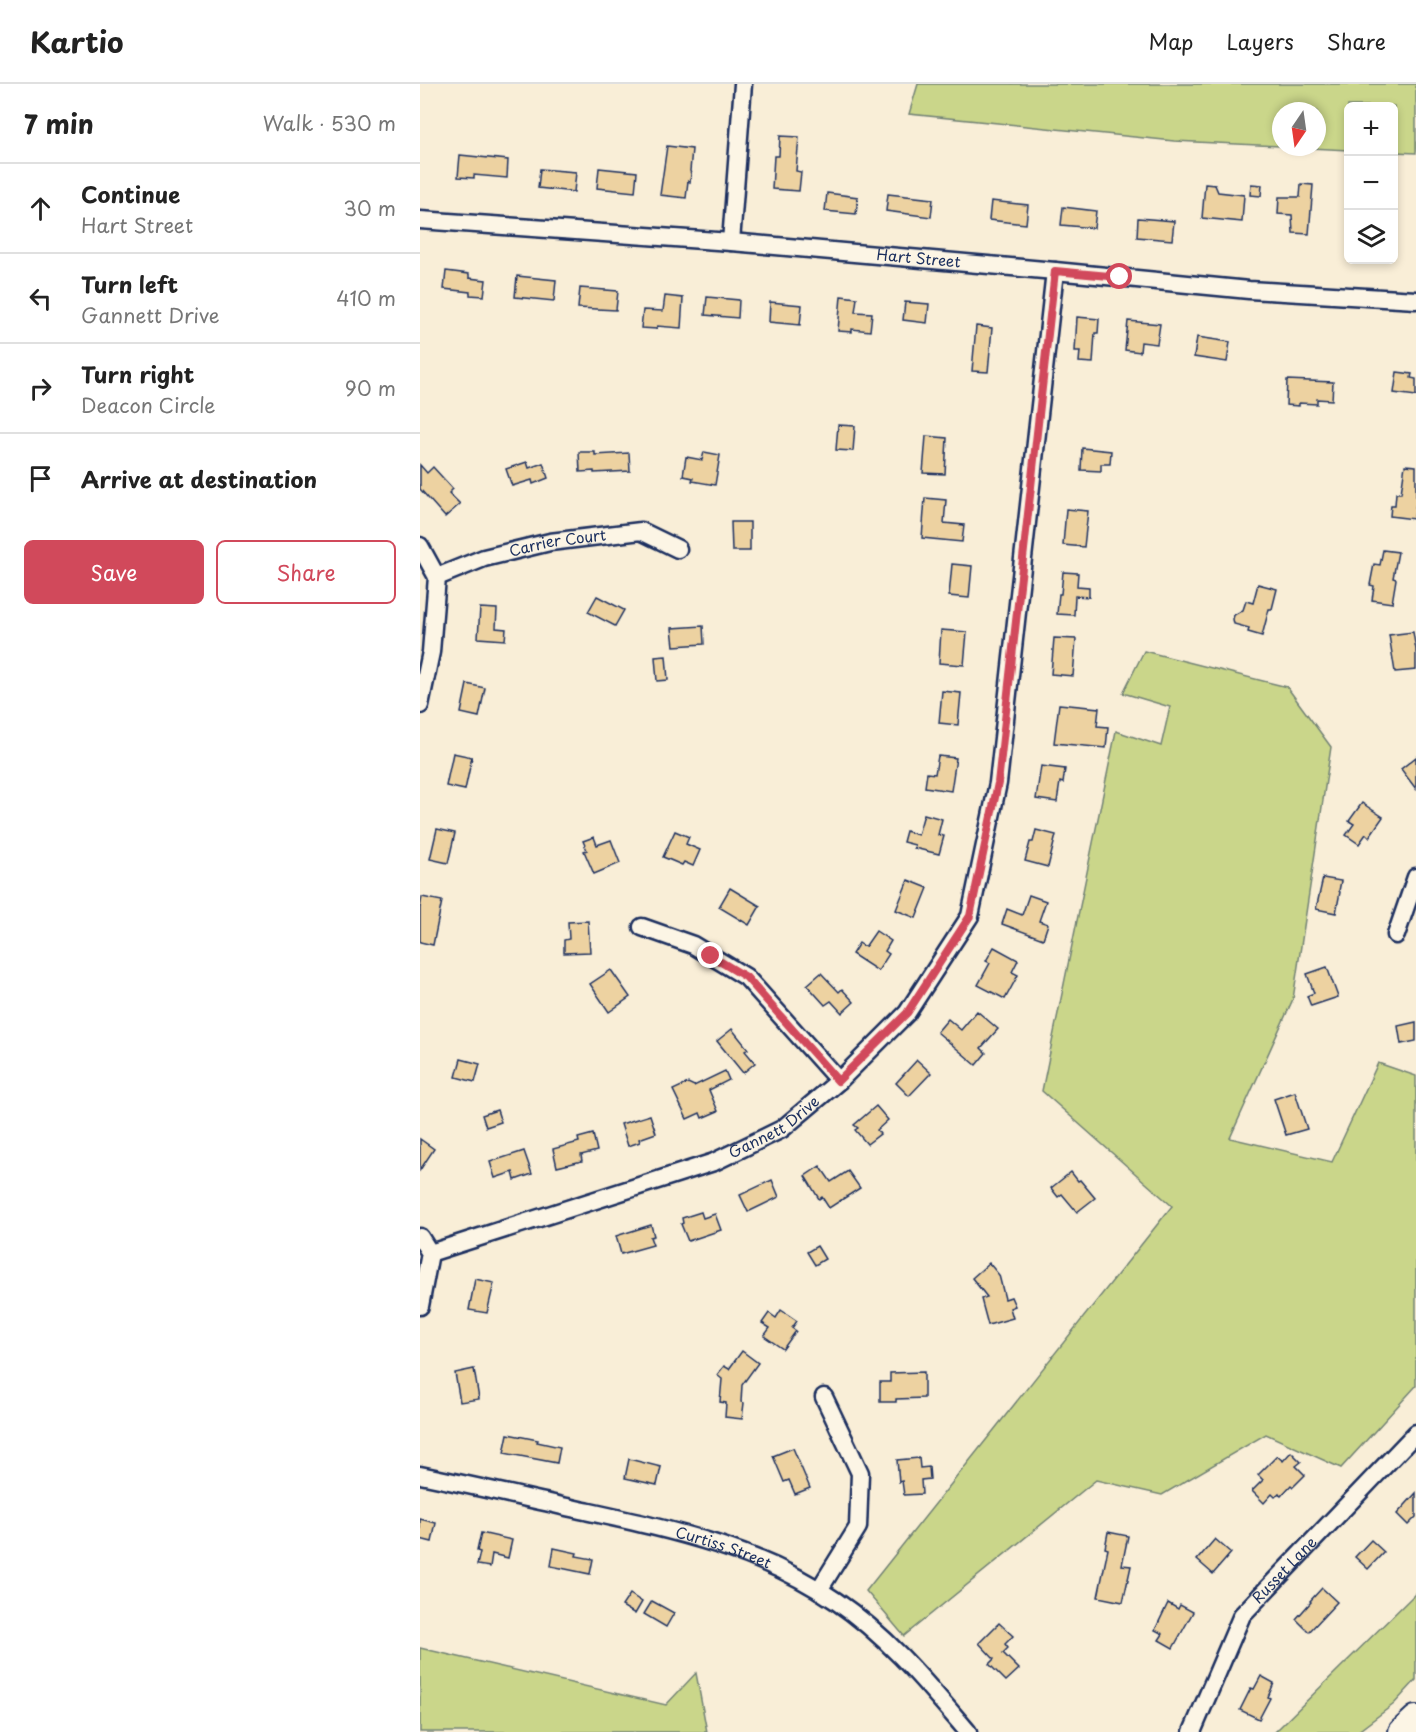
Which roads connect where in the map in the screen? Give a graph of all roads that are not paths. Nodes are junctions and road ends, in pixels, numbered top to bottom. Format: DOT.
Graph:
graph roads {
  1 [pos="743,84"];
  2 [pos="420,220"];
  3 [pos="731,242"];
  4 [pos="1055,271"];
  5 [pos="1416,300"];
  6 [pos="420,546"];
  7 [pos="678,549"];
  8 [pos="436,577"];
  9 [pos="420,705"];
  10 [pos="1416,878"];
  11 [pos="642,927"];
  12 [pos="1396,934"];
  13 [pos="838,1081"];
  14 [pos="420,1237"];
  15 [pos="430,1253"];
  16 [pos="420,1306"];
  17 [pos="824,1397"];
  18 [pos="1416,1433"];
  19 [pos="420,1475"];
  20 [pos="819,1590"];
  21 [pos="1416,1719"];
  22 [pos="968,1732"];
  23 [pos="1192,1732"];
  24 [pos="1402,1732"];
  1 -- 3 [label="street"];
  2 -- 3 [label="street, Hart Street"];
  3 -- 4 [label="street, Hart Street"];
  4 -- 5 [label="street, Hart Street"];
  4 -- 13 [label="street, Gannett Drive"];
  6 -- 8 [label="street"];
  7 -- 8 [label="street, Carrier Court"];
  8 -- 9 [label="street"];
  10 -- 12 [label="street"];
  11 -- 13 [label="street"];
  13 -- 15 [label="street, Gannett Drive"];
  14 -- 15 [label="street"];
  15 -- 16 [label="street"];
  17 -- 20 [label="street"];
  18 -- 23 [label="street, Russet Lane"];
  19 -- 20 [label="street, Curtiss Street"];
  20 -- 22 [label="street, Curtiss Street"];
  21 -- 24 [label="highway"];
}
